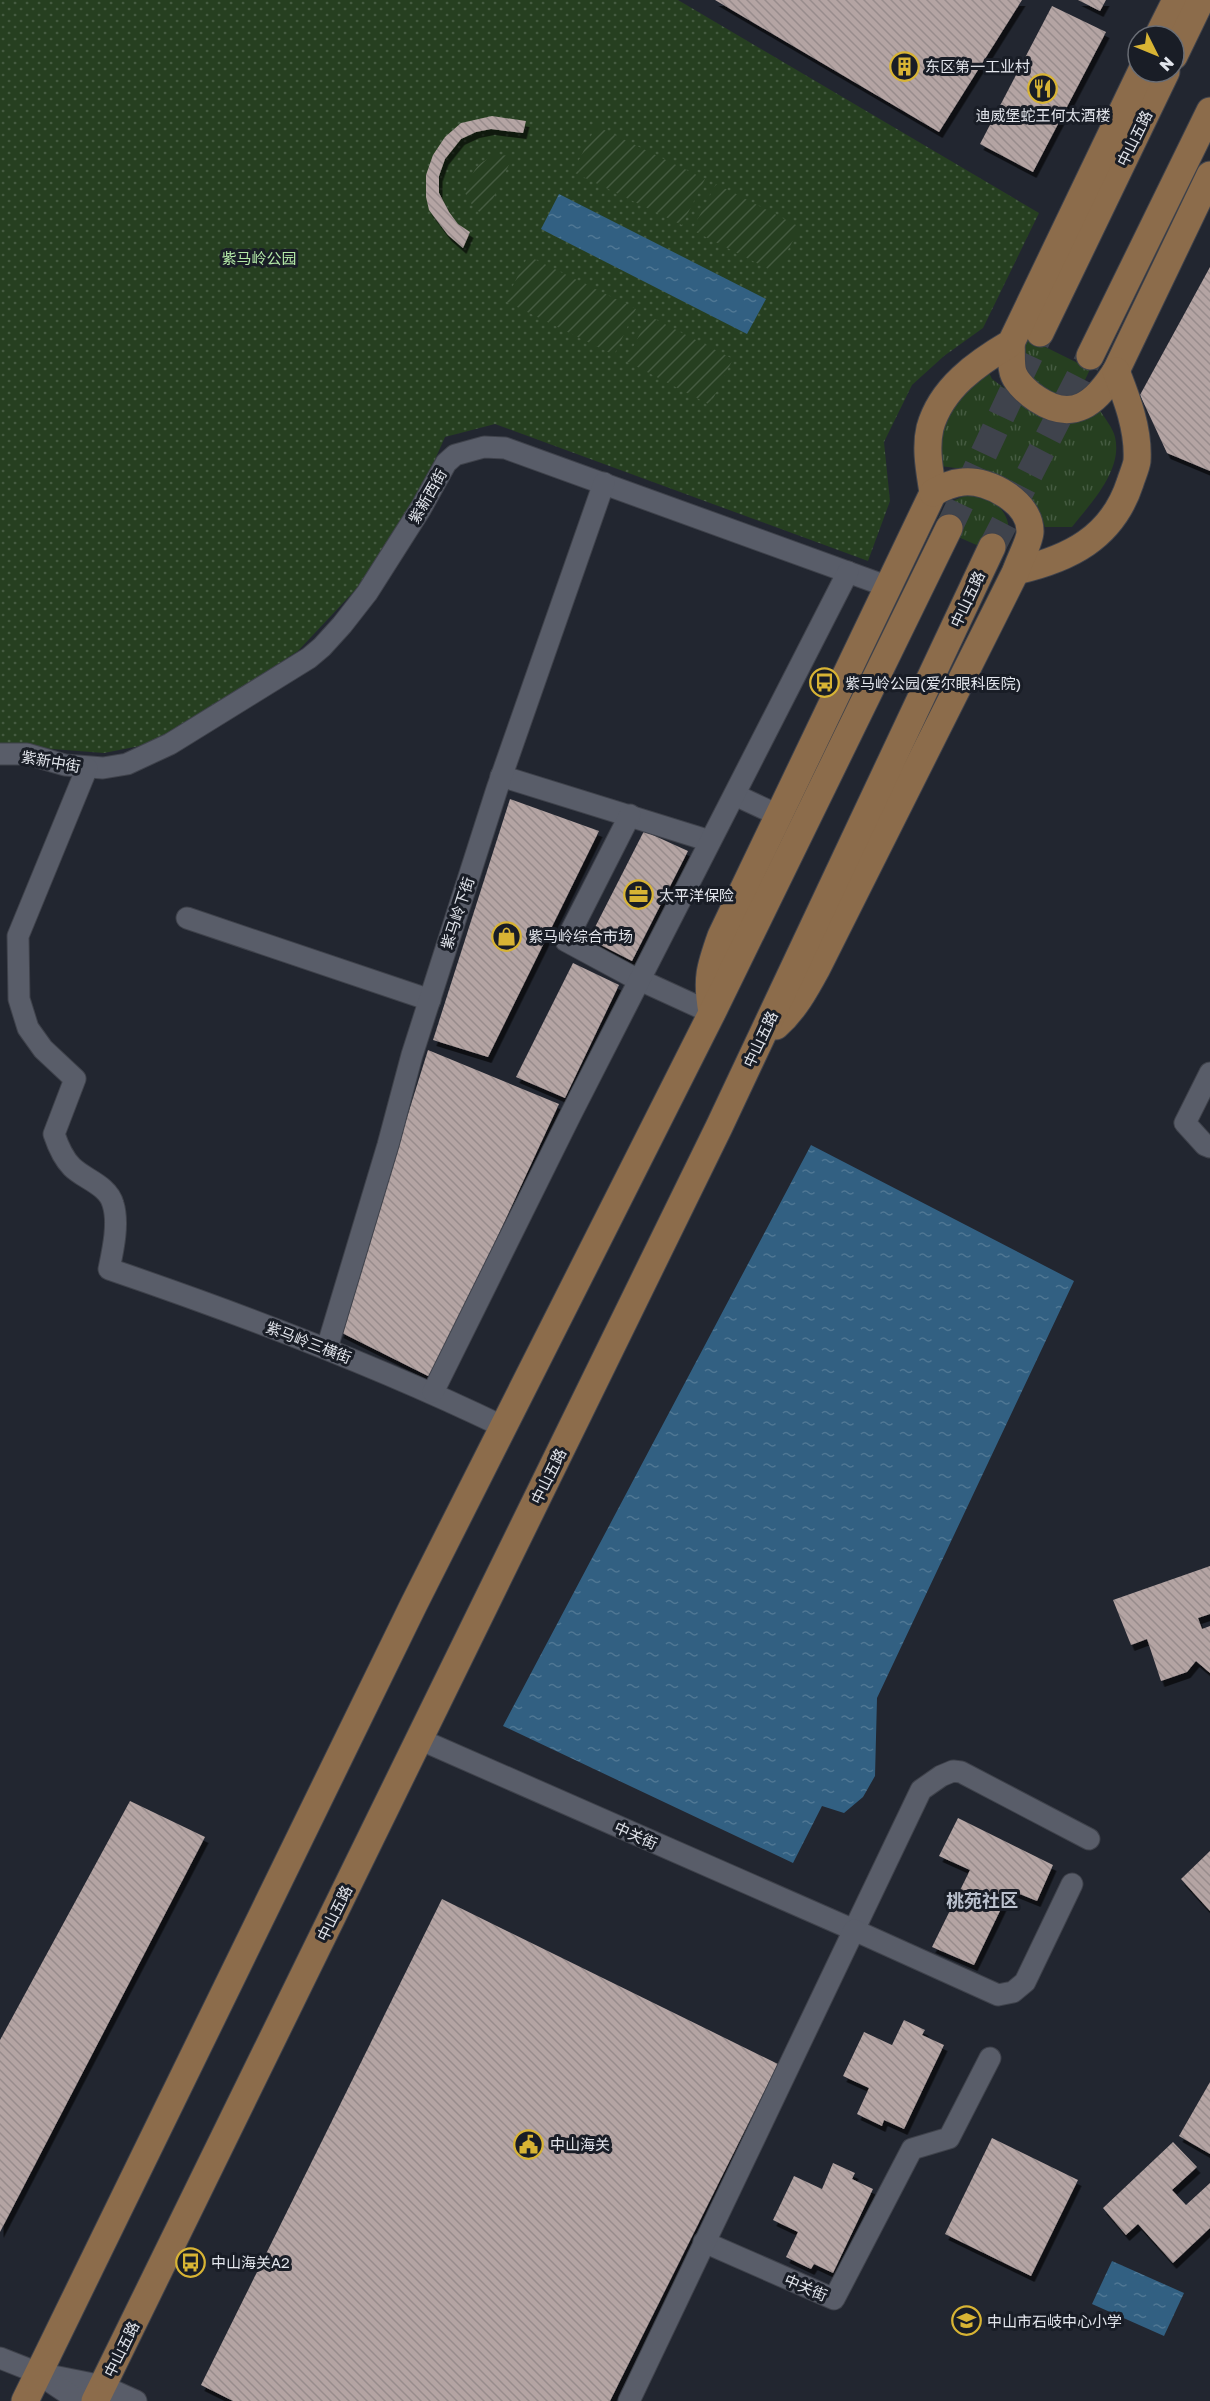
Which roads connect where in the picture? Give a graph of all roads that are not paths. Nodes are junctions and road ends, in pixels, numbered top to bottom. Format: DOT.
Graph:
graph roads {
  1 [pos="1176,0"];
  2 [pos="1201,0"];
  3 [pos="1164,24"];
  4 [pos="1186,31"];
  5 [pos="1135,84"];
  6 [pos="1160,84"];
  7 [pos="1210,111"];
  8 [pos="1210,175"];
  9 [pos="1040,333"];
  10 [pos="1011,343"];
  11 [pos="1090,356"];
  12 [pos="1116,371"];
  13 [pos="604,483"];
  14 [pos="933,493"];
  15 [pos="949,528"];
  16 [pos="992,547"];
  17 [pos="1016,571"];
  18 [pos="848,572"];
  19 [pos="889,587"];
  20 [pos="0,754"];
  21 [pos="95,768"];
  22 [pos="501,776"];
  23 [pos="735,795"];
  24 [pos="630,815"];
  25 [pos="778,815"];
  26 [pos="710,841"];
  27 [pos="187,918"];
  28 [pos="430,1000"];
  29 [pos="712,1013"];
  30 [pos="760,1040"];
  31 [pos="1210,1073"];
  32 [pos="1210,1147"];
  33 [pos="327,1348"];
  34 [pos="433,1392"];
  35 [pos="504,1426"];
  36 [pos="419,1739"];
  37 [pos="1089,1839"];
  38 [pos="1072,1884"];
  39 [pos="854,1930"];
  40 [pos="990,2058"];
  41 [pos="704,2242"];
  42 [pos="0,2358"];
  43 [pos="38,2373"];
  44 [pos="99,2394"];
  45 [pos="25,2401"];
  46 [pos="79,2401"];
  47 [pos="136,2401"];
  48 [pos="629,2401"];
  1 -- 3 [label="main road"];
  2 -- 4 [label="main road"];
  5 -- 10 [label="main road, 中山五路"];
  6 -- 9 [label="main road, 中山五路"];
  7 -- 11 [label="main road"];
  8 -- 12 [label="main road"];
  10 -- 12 [label="main road"];
  10 -- 14 [label="main road"];
  12 -- 17 [label="main road"];
  13 -- 18 [label="street, 紫新西街"];
  13 -- 21 [label="street, 紫新西街"];
  13 -- 22 [label="street, 紫马岭下街"];
  14 -- 17 [label="main road"];
  14 -- 19 [label="main road"];
  15 -- 29 [label="main road"];
  16 -- 30 [label="main road, 中山五路"];
  17 -- 30 [label="main road"];
  18 -- 19 [label="street, 紫新西街"];
  18 -- 23 [label="street"];
  19 -- 25 [label="main road"];
  20 -- 21 [label="street, 紫新中街"];
  21 -- 33 [label="street, 紫马岭三横街"];
  22 -- 24 [label="street"];
  22 -- 28 [label="street, 紫马岭下街"];
  23 -- 25 [label="street"];
  23 -- 26 [label="street"];
  24 -- 26 [label="street"];
  24 -- 29 [label="street"];
  25 -- 29 [label="main road"];
  26 -- 34 [label="street"];
  27 -- 28 [label="street"];
  28 -- 33 [label="street, 紫马岭下街"];
  29 -- 35 [label="main road"];
  30 -- 36 [label="main road, 中山五路"];
  31 -- 32 [label="street"];
  33 -- 34 [label="street, 紫马岭三横街"];
  34 -- 35 [label="street, 紫马岭三横街"];
  35 -- 43 [label="main road"];
  36 -- 39 [label="street, 中关街"];
  36 -- 44 [label="main road, 中山五路"];
  37 -- 39 [label="street"];
  38 -- 39 [label="street, 中关街"];
  39 -- 41 [label="street"];
  40 -- 41 [label="street, 中关街"];
  41 -- 48 [label="street"];
  42 -- 43 [label="street"];
  43 -- 44 [label="street"];
  43 -- 45 [label="main road"];
  43 -- 46 [label="street"];
  44 -- 47 [label="street"];
}
